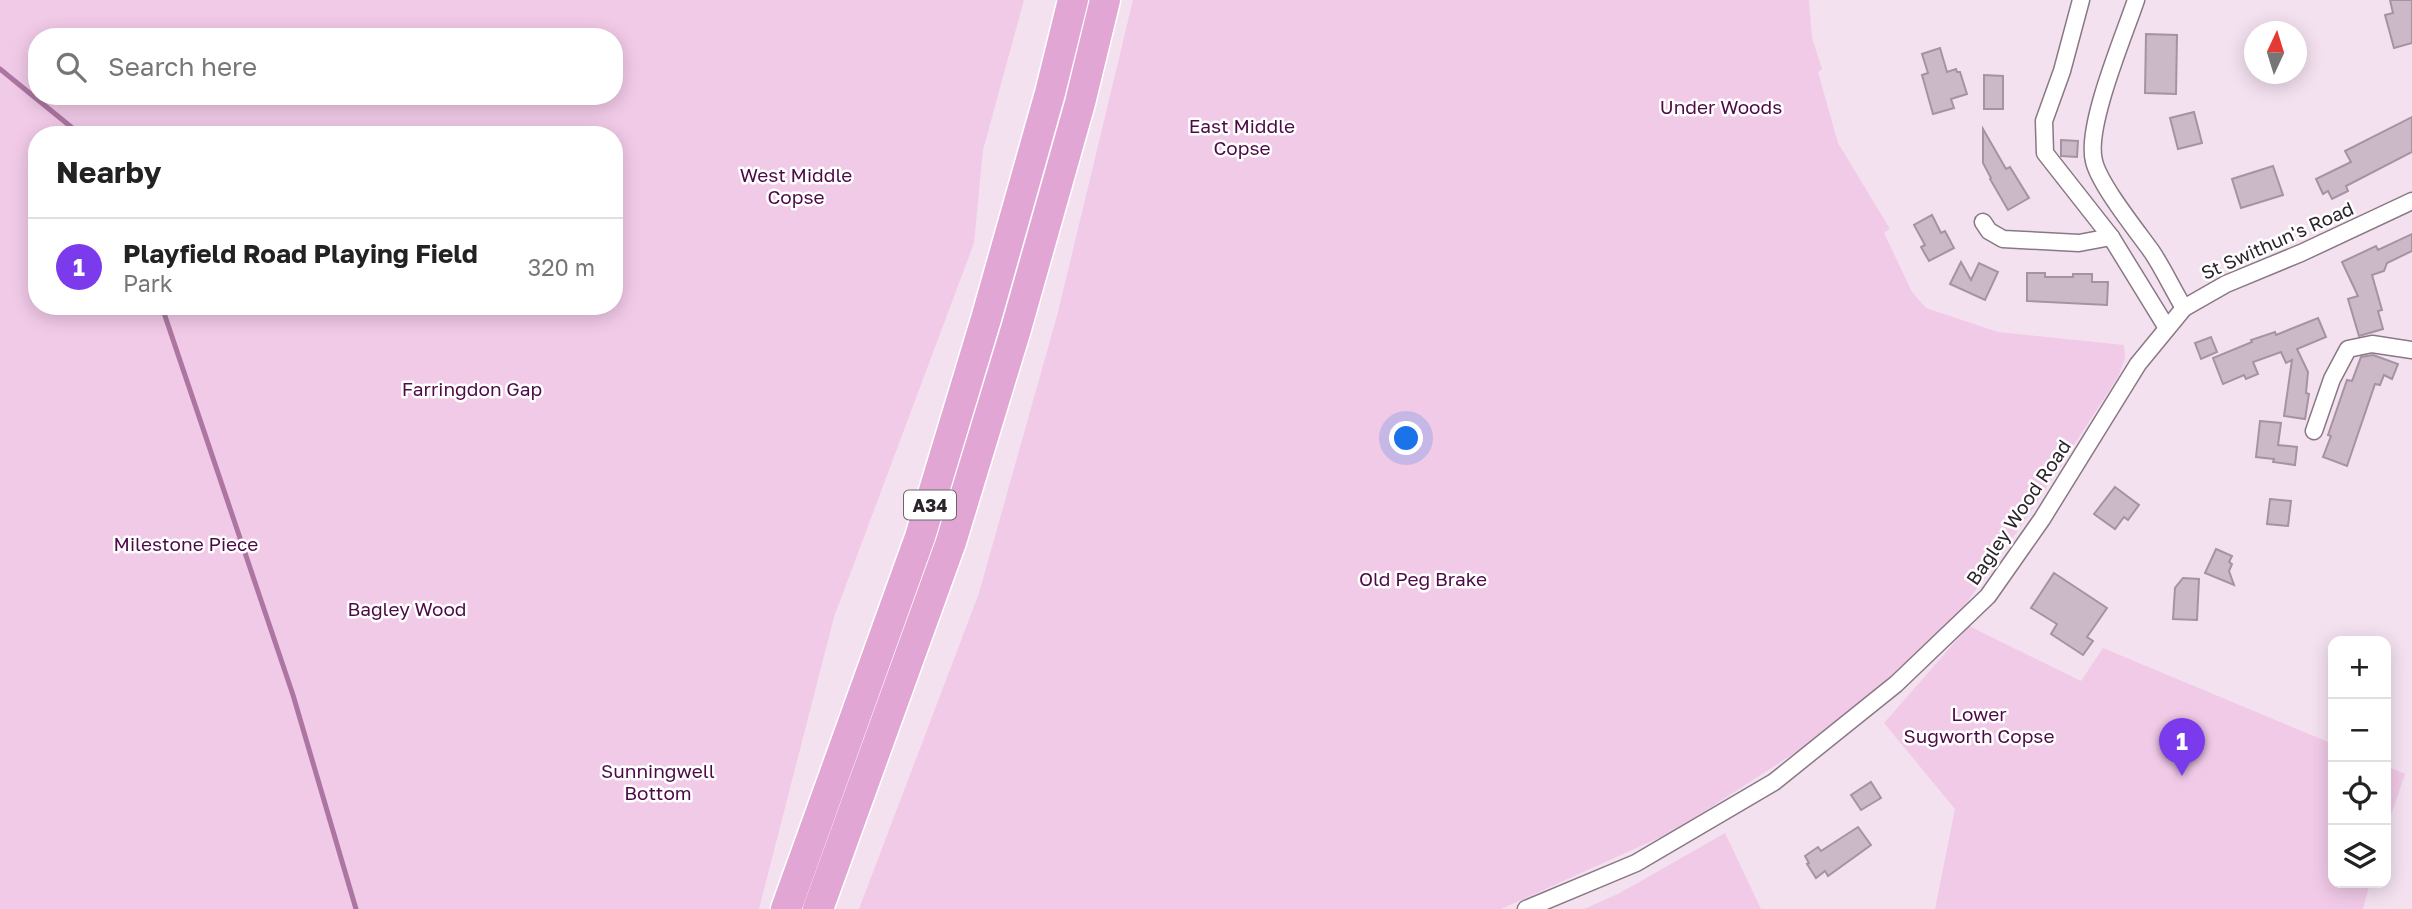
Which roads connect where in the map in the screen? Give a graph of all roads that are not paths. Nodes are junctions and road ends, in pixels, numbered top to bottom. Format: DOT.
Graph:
graph roads {
  1 [pos="1073,0"];
  2 [pos="1105,0"];
  3 [pos="2081,0"];
  4 [pos="2136,0"];
  5 [pos="2412,201"];
  6 [pos="1984,229"];
  7 [pos="2111,237"];
  8 [pos="2184,309"];
  9 [pos="2167,328"];
  10 [pos="2412,350"];
  11 [pos="2314,430"];
  12 [pos="786,909"];
  13 [pos="818,909"];
  14 [pos="1525,909"];
  1 -- 12 [label="highway, A34"];
  2 -- 13 [label="highway, A34"];
  3 -- 7 [label="street"];
  4 -- 8 [label="street"];
  5 -- 8 [label="street, St Swithun's Road"];
  6 -- 7 [label="street"];
  7 -- 9 [label="street"];
  8 -- 9 [label="street, St Swithun's Road"];
  9 -- 14 [label="street, Bagley Wood Road"];
  10 -- 11 [label="street"];
}
